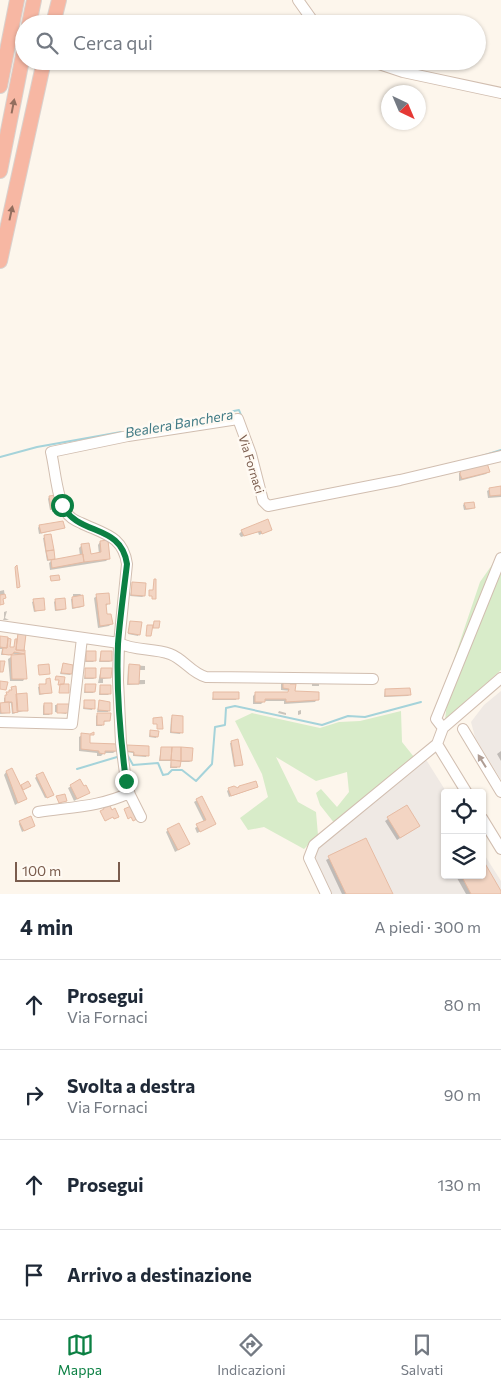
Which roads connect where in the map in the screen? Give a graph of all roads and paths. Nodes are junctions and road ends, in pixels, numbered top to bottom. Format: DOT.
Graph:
graph roads {
  1 [pos="17,0"];
  2 [pos="34,0"];
  3 [pos="55,0"];
  4 [pos="59,0"];
  5 [pos="298,0"];
  6 [pos="31,15"];
  7 [pos="53,15"];
  8 [pos="55,15"];
  9 [pos="309,15"];
  10 [pos="20,70"];
  11 [pos="42,70"];
  12 [pos="397,70"];
  13 [pos="0,86"];
  14 [pos="501,93"];
  15 [pos="0,171"];
  16 [pos="0,261"];
  17 [pos="501,456"];
  18 [pos="501,558"];
  19 [pos="0,626"];
  20 [pos="82,638"];
  21 [pos="118,643"];
  22 [pos="501,678"];
  23 [pos="373,679"];
  24 [pos="468,706"];
  25 [pos="0,722"];
  26 [pos="443,728"];
  27 [pos="463,729"];
  28 [pos="437,744"];
  29 [pos="465,789"];
  30 [pos="501,792"];
  31 [pos="129,793"];
  32 [pos="38,812"];
  33 [pos="141,817"];
  34 [pos="486,825"];
  35 [pos="501,849"];
  36 [pos="326,894"];
  1 -- 13 [label="highway"];
  2 -- 6 [label="highway"];
  3 -- 7 [label="highway"];
  4 -- 8 [label="highway"];
  5 -- 9 [label="street"];
  15 -- 10 [label="highway, one-way"];
  16 -- 11 [label="highway, one-way"];
  12 -- 14 [label="street"];
  17 -- 21 [label="street, Via Fornaci"];
  18 -- 26 [label="street"];
  19 -- 20 [label="street"];
  20 -- 21 [label="street"];
  20 -- 25 [label="street"];
  21 -- 23 [label="street"];
  21 -- 31 [label="street"];
  22 -- 24 [label="street"];
  24 -- 26 [label="street"];
  24 -- 27 [label="street"];
  26 -- 27 [label="street"];
  26 -- 28 [label="street"];
  30 -- 27 [label="street, one-way"];
  28 -- 29 [label="street"];
  28 -- 36 [label="street"];
  31 -- 32 [label="street"];
  31 -- 33 [label="street"];
  34 -- 35 [label="street"];
}
